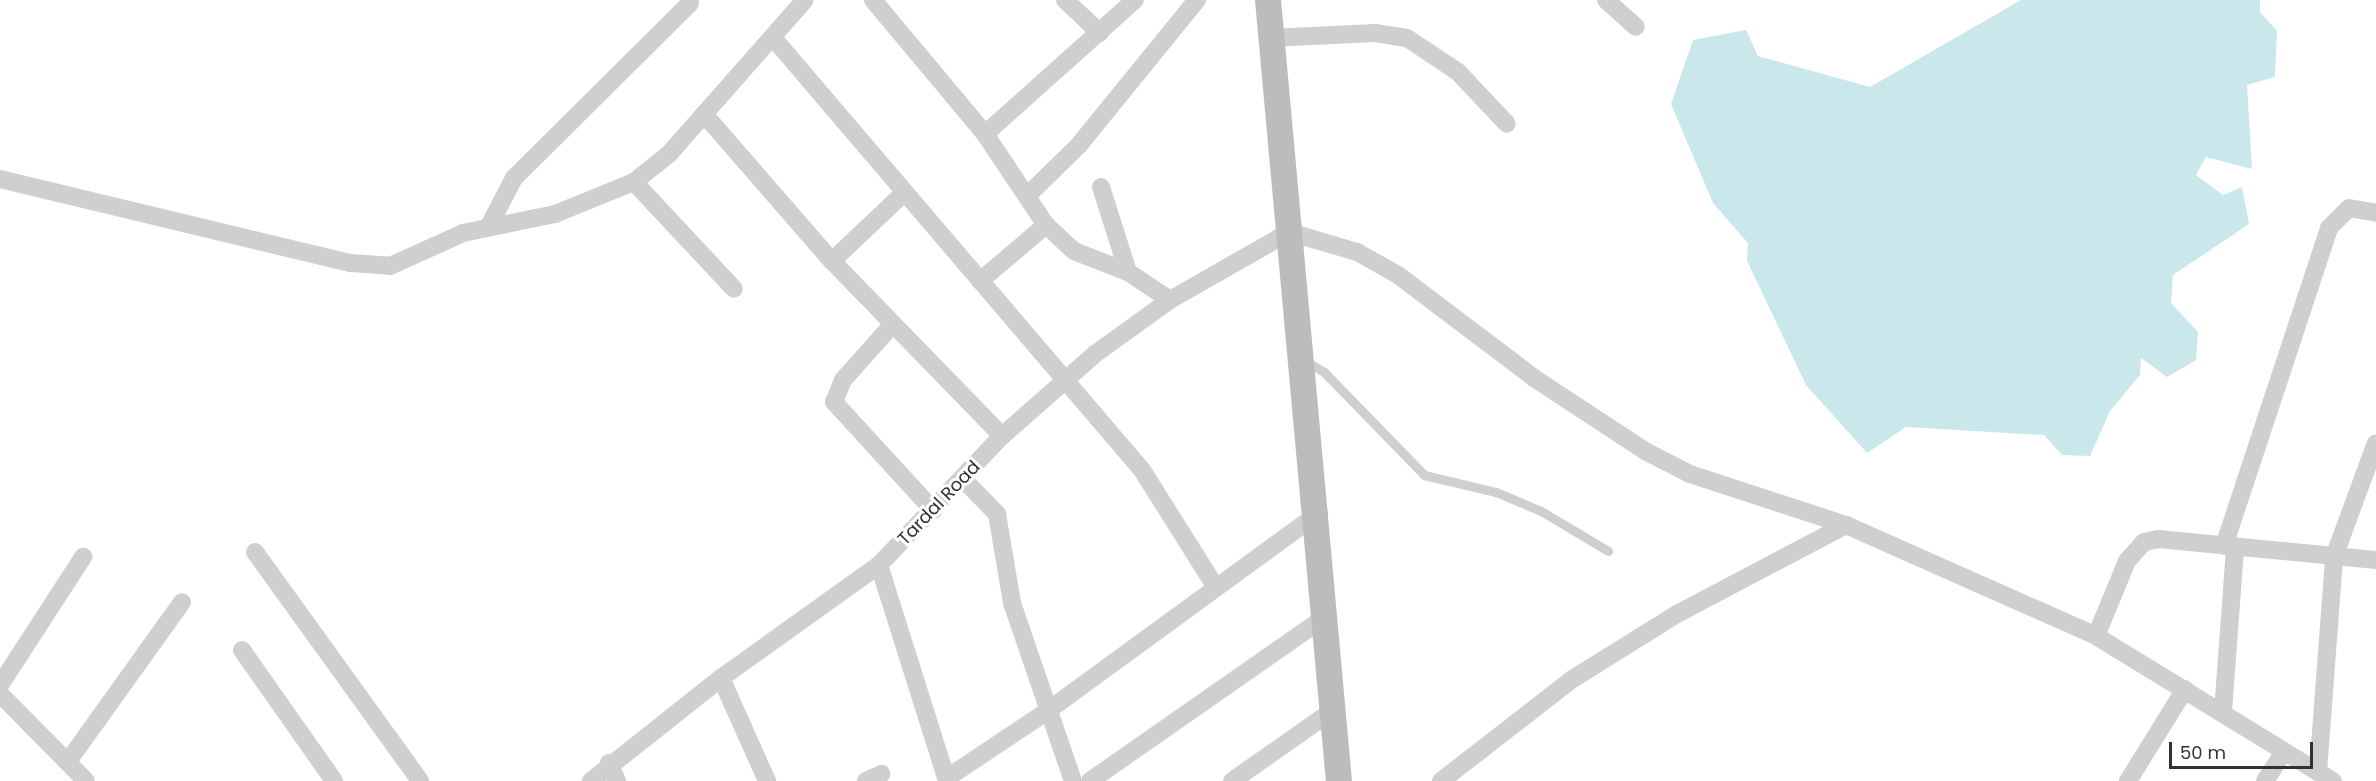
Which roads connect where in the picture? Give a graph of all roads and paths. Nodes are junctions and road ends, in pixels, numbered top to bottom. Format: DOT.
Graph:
graph roads {
  1 [pos="805,0"];
  2 [pos="873,0"];
  3 [pos="1065,0"];
  4 [pos="1135,0"];
  5 [pos="1197,0"];
  6 [pos="1268,0"];
  7 [pos="1606,0"];
  8 [pos="690,3"];
  9 [pos="1636,27"];
  10 [pos="1100,33"];
  11 [pos="1269,38"];
  12 [pos="775,40"];
  13 [pos="704,114"];
  14 [pos="1507,124"];
  15 [pos="985,134"];
  16 [pos="0,180"];
  17 [pos="634,182"];
  18 [pos="1101,187"];
  19 [pos="905,192"];
  20 [pos="1027,196"];
  21 [pos="2376,213"];
  22 [pos="490,224"];
  23 [pos="1046,225"];
  24 [pos="1289,232"];
  25 [pos="832,261"];
  26 [pos="1128,272"];
  27 [pos="980,281"];
  28 [pos="734,289"];
  29 [pos="1170,300"];
  30 [pos="892,325"];
  31 [pos="1304,361"];
  32 [pos="1066,380"];
  33 [pos="1002,436"];
  34 [pos="2376,443"];
  35 [pos="963,479"];
  36 [pos="933,510"];
  37 [pos="1319,513"];
  38 [pos="1846,525"];
  39 [pos="2229,546"];
  40 [pos="1608,551"];
  41 [pos="255,552"];
  42 [pos="83,557"];
  43 [pos="2334,557"];
  44 [pos="2376,560"];
  45 [pos="879,565"];
  46 [pos="1215,586"];
  47 [pos="182,602"];
  48 [pos="1324,618"];
  49 [pos="2096,636"];
  50 [pos="242,650"];
  51 [pos="721,678"];
  52 [pos="0,685"];
  53 [pos="2185,689"];
  54 [pos="0,694"];
  55 [pos="1335,709"];
  56 [pos="1046,712"];
  57 [pos="2223,712"];
  58 [pos="2284,752"];
  59 [pos="69,760"];
  60 [pos="609,764"];
  61 [pos="2325,777"];
  62 [pos="947,780"];
  63 [pos="86,781"];
  64 [pos="334,781"];
  65 [pos="420,781"];
  66 [pos="591,781"];
  67 [pos="617,781"];
  68 [pos="767,781"];
  69 [pos="1073,781"];
  70 [pos="1090,781"];
  71 [pos="1232,781"];
  72 [pos="1339,781"];
  73 [pos="1441,781"];
  74 [pos="2128,781"];
  75 [pos="2265,781"];
  1 -- 12 [label="street"];
  2 -- 15 [label="street"];
  3 -- 10 [label="street"];
  4 -- 10 [label="street"];
  5 -- 20 [label="street"];
  6 -- 11 [label="main road"];
  7 -- 9 [label="street"];
  8 -- 22 [label="street"];
  10 -- 15 [label="street"];
  11 -- 14 [label="street"];
  11 -- 24 [label="main road"];
  12 -- 13 [label="street"];
  12 -- 19 [label="street"];
  13 -- 17 [label="street"];
  13 -- 25 [label="street"];
  15 -- 20 [label="street"];
  16 -- 22 [label="street"];
  17 -- 22 [label="street"];
  17 -- 28 [label="street"];
  18 -- 26 [label="street"];
  19 -- 25 [label="street"];
  19 -- 27 [label="street"];
  20 -- 23 [label="street"];
  21 -- 39 [label="street"];
  23 -- 26 [label="street"];
  23 -- 27 [label="street"];
  24 -- 29 [label="street, Tardal Road"];
  24 -- 31 [label="main road"];
  24 -- 38 [label="street"];
  25 -- 30 [label="street"];
  26 -- 29 [label="street"];
  27 -- 32 [label="street"];
  29 -- 32 [label="street, Tardal Road"];
  30 -- 33 [label="street"];
  30 -- 36 [label="street"];
  31 -- 37 [label="main road"];
  31 -- 40 [label="lane"];
  32 -- 33 [label="street, Tardal Road"];
  32 -- 46 [label="street"];
  33 -- 35 [label="street, Tardal Road"];
  34 -- 43 [label="street"];
  35 -- 36 [label="street, Tardal Road"];
  35 -- 56 [label="street"];
  36 -- 45 [label="street, Tardal Road"];
  37 -- 46 [label="street"];
  37 -- 48 [label="main road"];
  38 -- 49 [label="street"];
  38 -- 73 [label="street"];
  39 -- 43 [label="street"];
  39 -- 49 [label="street"];
  39 -- 57 [label="street"];
  41 -- 65 [label="street"];
  42 -- 52 [label="street"];
  43 -- 44 [label="street"];
  43 -- 61 [label="street"];
  45 -- 51 [label="street, Tardal Road"];
  45 -- 62 [label="street"];
  46 -- 56 [label="street"];
  47 -- 59 [label="street"];
  48 -- 55 [label="main road"];
  48 -- 70 [label="street"];
  49 -- 53 [label="street"];
  50 -- 64 [label="street"];
  51 -- 60 [label="street, Tardal Road"];
  51 -- 68 [label="street"];
  53 -- 57 [label="street"];
  53 -- 74 [label="street"];
  54 -- 59 [label="street"];
  55 -- 71 [label="street"];
  55 -- 72 [label="main road"];
  56 -- 62 [label="street"];
  56 -- 69 [label="street"];
  57 -- 58 [label="street"];
  58 -- 61 [label="street"];
  58 -- 75 [label="street"];
  59 -- 63 [label="street"];
  60 -- 66 [label="street, Tardal Road"];
  60 -- 67 [label="street"];
}
